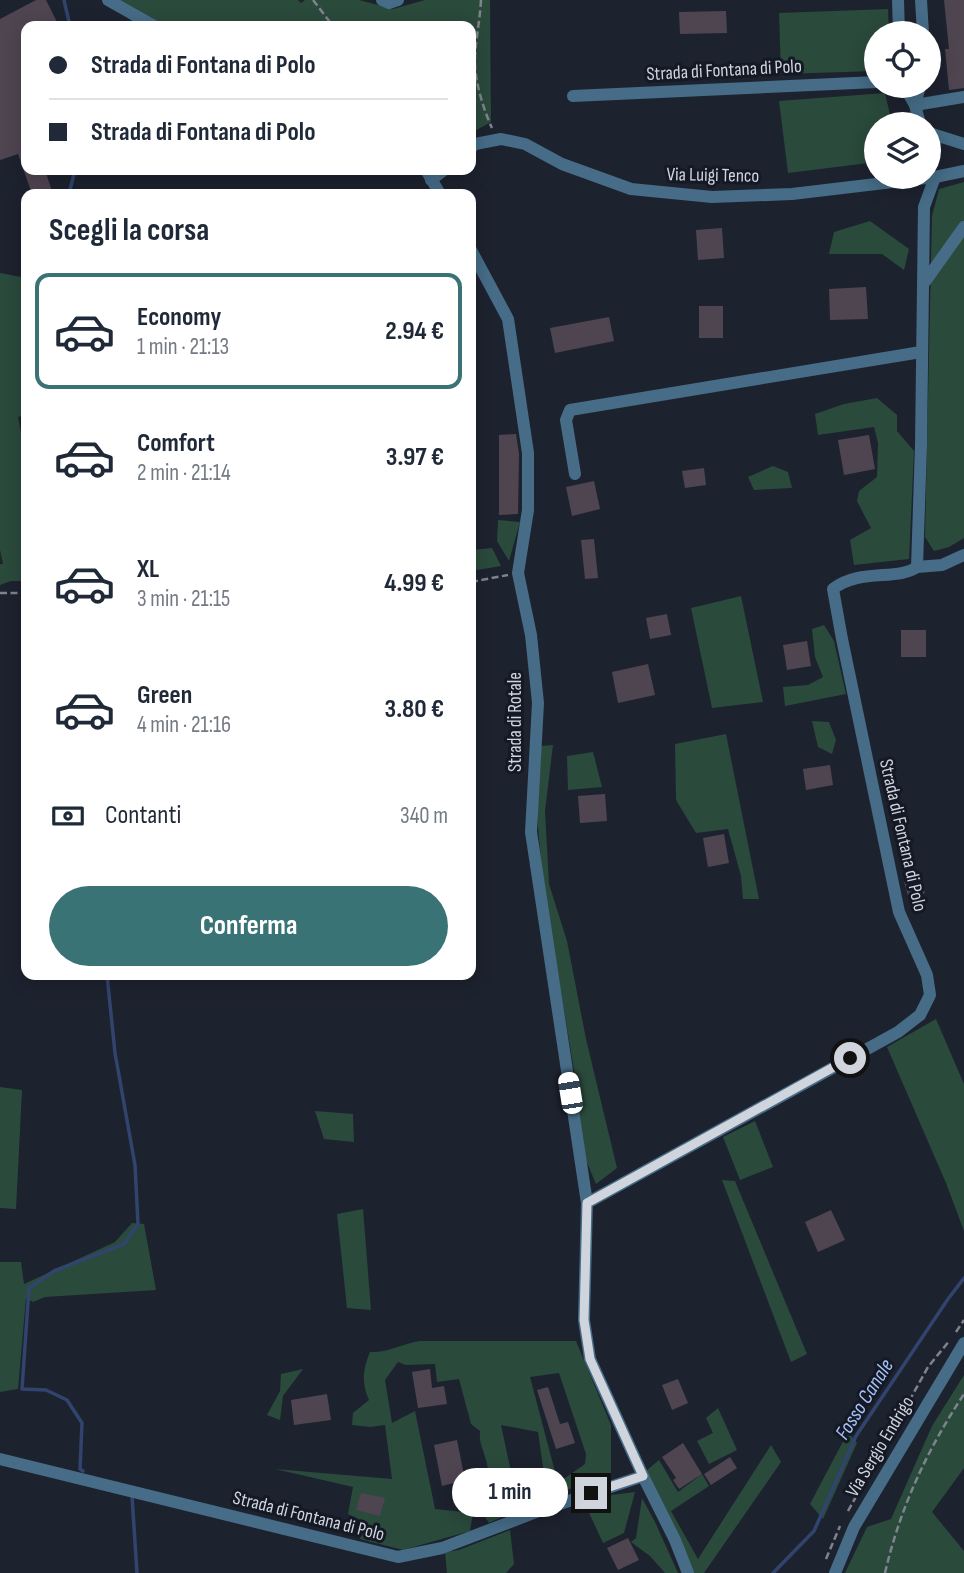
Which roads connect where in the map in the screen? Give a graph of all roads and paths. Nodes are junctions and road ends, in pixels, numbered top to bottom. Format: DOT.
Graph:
graph roads {
  1 [pos="108,0"];
  2 [pos="313,0"];
  3 [pos="383,0"];
  4 [pos="398,0"];
  5 [pos="481,0"];
  6 [pos="898,0"];
  7 [pos="921,0"];
  8 [pos="144,21"];
  9 [pos="329,21"];
  10 [pos="899,21"];
  11 [pos="922,21"];
  12 [pos="476,51"];
  13 [pos="476,75"];
  14 [pos="864,83"];
  15 [pos="573,96"];
  16 [pos="964,97"];
  17 [pos="911,98"];
  18 [pos="917,98"];
  19 [pos="915,105"];
  20 [pos="917,112"];
  21 [pos="941,137"];
  22 [pos="501,139"];
  23 [pos="476,144"];
  24 [pos="964,144"];
  25 [pos="964,171"];
  26 [pos="941,176"];
  27 [pos="864,185"];
  28 [pos="930,189"];
  29 [pos="964,228"];
  30 [pos="476,259"];
  31 [pos="923,283"];
  32 [pos="921,352"];
  33 [pos="575,474"];
  34 [pos="964,555"];
  35 [pos="917,567"];
  36 [pos="518,573"];
  37 [pos="476,581"];
  38 [pos="0,593"];
  39 [pos="21,593"];
  40 [pos="587,1203"];
  41 [pos="964,1320"];
  42 [pos="964,1343"];
  43 [pos="964,1394"];
  44 [pos="0,1459"];
  45 [pos="643,1476"];
  46 [pos="829,1571"];
  47 [pos="688,1573"];
  48 [pos="885,1573"];
  1 -- 8 [label="street"];
  2 -- 9 [label="path"];
  3 -- 4 [label="street"];
  5 -- 12 [label="path"];
  6 -- 10 [label="street"];
  7 -- 11 [label="street"];
  13 -- 22 [label="path"];
  14 -- 15 [label="street, Strada di Fontana di Polo"];
  16 -- 19 [label="street"];
  17 -- 19 [label="street"];
  18 -- 19 [label="street"];
  19 -- 20 [label="street"];
  21 -- 24 [label="street"];
  22 -- 23 [label="street"];
  22 -- 27 [label="street, Via Luigi Tenco"];
  25 -- 26 [label="street, Via Luigi Tenco"];
  28 -- 31 [label="street"];
  29 -- 31 [label="street"];
  30 -- 36 [label="street, Strada di Rotale"];
  31 -- 32 [label="street"];
  32 -- 33 [label="street"];
  32 -- 35 [label="street"];
  34 -- 35 [label="street"];
  35 -- 40 [label="street, Strada di Fontana di Polo"];
  36 -- 37 [label="path"];
  36 -- 40 [label="street, Strada di Rotale"];
  38 -- 39 [label="path"];
  40 -- 45 [label="street"];
  41 -- 46 [label="path"];
  42 -- 46 [label="street, Via Sergio Endrigo"];
  43 -- 48 [label="path"];
  44 -- 45 [label="street, Strada di Fontana di Polo"];
  45 -- 47 [label="street"];
}
